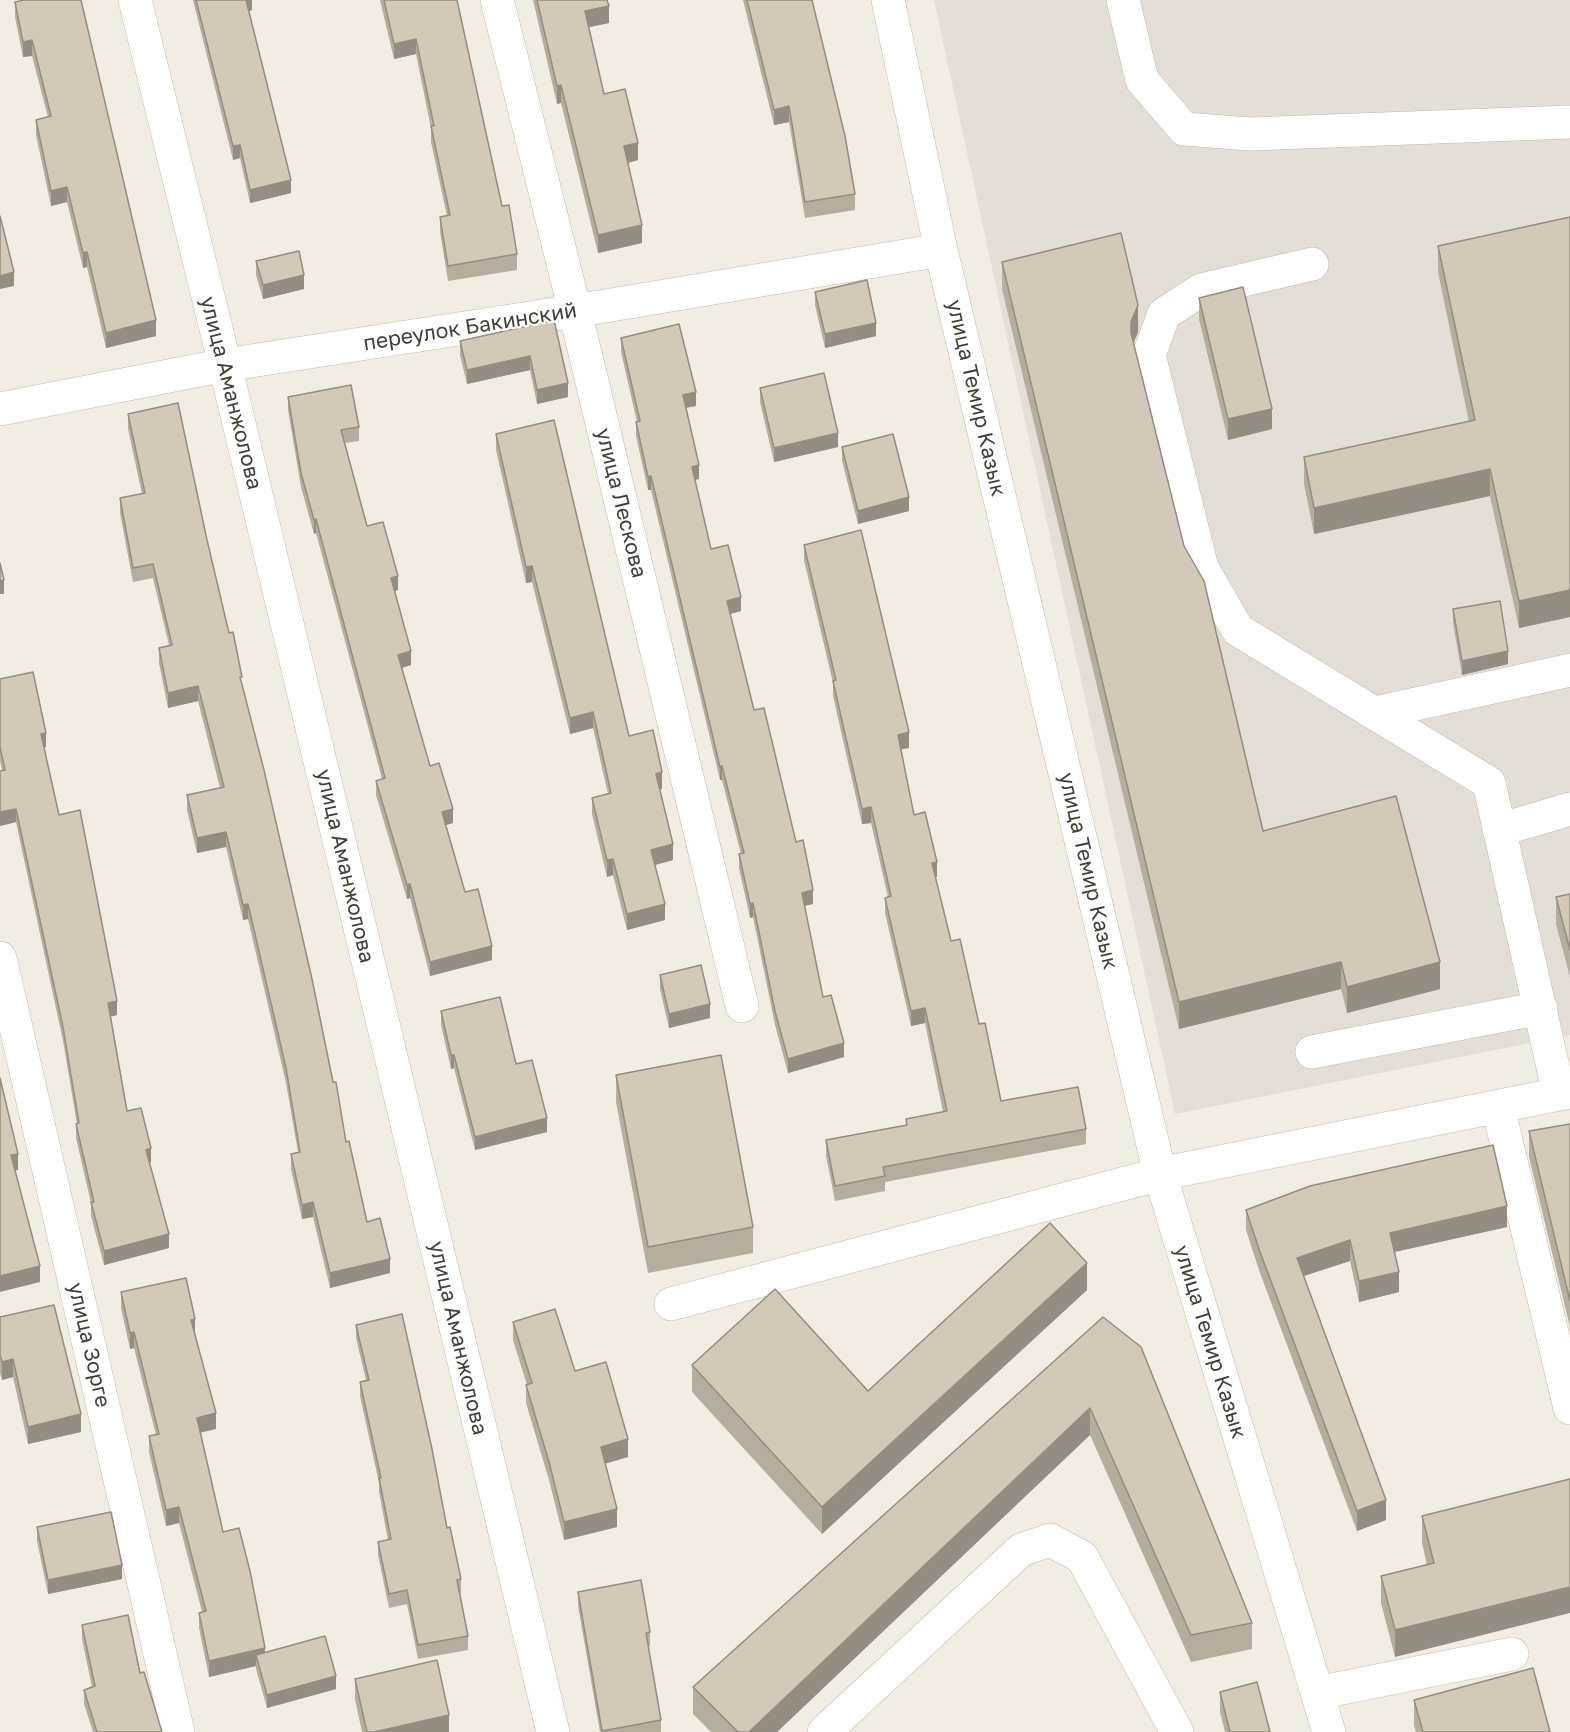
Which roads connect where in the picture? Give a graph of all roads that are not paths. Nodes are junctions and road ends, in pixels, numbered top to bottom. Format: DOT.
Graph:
graph roads {
  1 [pos="135,0"];
  2 [pos="497,0"];
  3 [pos="888,0"];
  4 [pos="1123,0"];
  5 [pos="1570,122"];
  6 [pos="941,250"];
  7 [pos="1312,264"];
  8 [pos="575,311"];
  9 [pos="225,364"];
  10 [pos="0,409"];
  11 [pos="1570,670"];
  12 [pos="1375,713"];
  13 [pos="1570,809"];
  14 [pos="1499,830"];
  15 [pos="0,958"];
  16 [pos="742,1006"];
  17 [pos="1541,1008"];
  18 [pos="1312,1052"];
  19 [pos="1565,1093"];
  20 [pos="1498,1107"];
  21 [pos="1160,1174"];
  22 [pos="671,1304"];
  23 [pos="1570,1408"];
  24 [pos="1512,1654"];
  25 [pos="1317,1693"];
  26 [pos="178,1732"];
  27 [pos="552,1732"];
  28 [pos="824,1732"];
  29 [pos="1178,1732"];
  30 [pos="1329,1732"];
  1 -- 9 [label="street, улица Аманжолова"];
  2 -- 8 [label="street, улица Лескова"];
  3 -- 6 [label="street, улица Темир Казык"];
  4 -- 5 [label="street"];
  6 -- 8 [label="street, переулок Бакинский"];
  6 -- 21 [label="street, улица Темир Казык"];
  7 -- 12 [label="street"];
  8 -- 9 [label="street, переулок Бакинский"];
  8 -- 16 [label="street, улица Лескова"];
  9 -- 10 [label="street, переулок Бакинский"];
  9 -- 27 [label="street, улица Аманжолова"];
  11 -- 12 [label="street"];
  12 -- 14 [label="street"];
  13 -- 14 [label="street"];
  14 -- 17 [label="street"];
  15 -- 26 [label="street, улица Зорге"];
  17 -- 18 [label="street"];
  17 -- 19 [label="street"];
  19 -- 20 [label="street"];
  20 -- 21 [label="street"];
  20 -- 23 [label="street"];
  21 -- 22 [label="street"];
  21 -- 25 [label="street, улица Темир Казык"];
  24 -- 25 [label="street"];
  25 -- 30 [label="street, улица Темир Казык"];
  28 -- 29 [label="street"];
}
